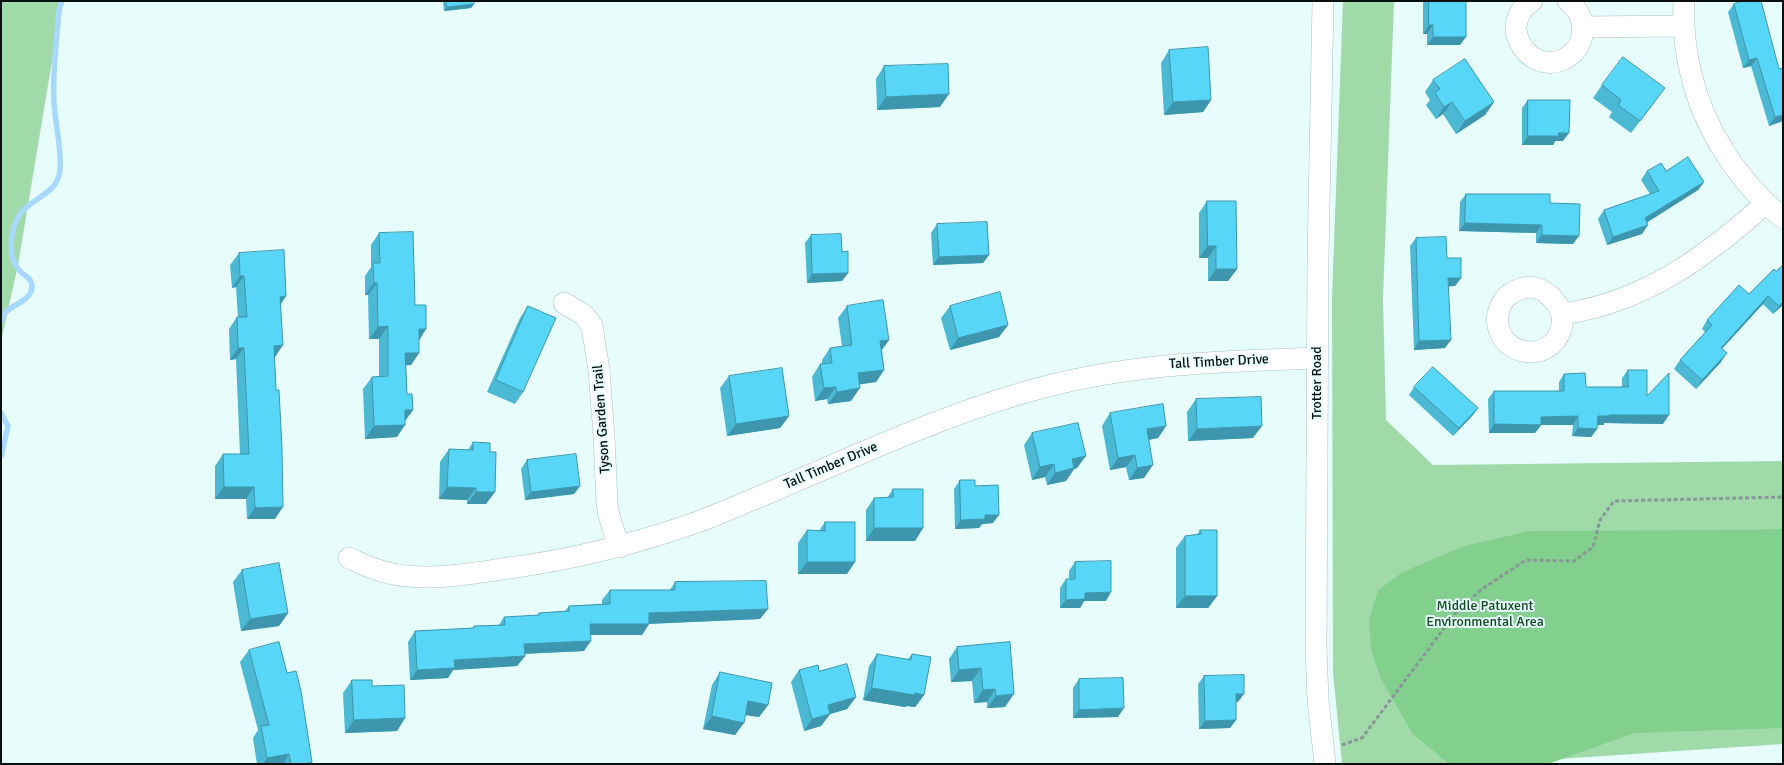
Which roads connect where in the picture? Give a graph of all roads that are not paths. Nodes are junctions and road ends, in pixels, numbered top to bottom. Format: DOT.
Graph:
graph roads {
  1 [pos="1323,1"];
  2 [pos="1532,1"];
  3 [pos="1568,1"];
  4 [pos="1684,1"];
  5 [pos="1683,26"];
  6 [pos="1583,27"];
  7 [pos="1766,204"];
  8 [pos="1783,218"];
  9 [pos="564,303"];
  10 [pos="1562,314"];
  11 [pos="1317,358"];
  12 [pos="620,547"];
  13 [pos="349,558"];
  14 [pos="1324,758"];
  1 -- 11 [label="street, Trotter Road"];
  2 -- 6 [label="street"];
  3 -- 6 [label="street"];
  4 -- 5 [label="street"];
  5 -- 6 [label="street"];
  5 -- 7 [label="street"];
  7 -- 8 [label="street"];
  7 -- 10 [label="street"];
  9 -- 12 [label="street, Tyson Garden Trail"];
  11 -- 12 [label="street, Tall Timber Drive"];
  11 -- 14 [label="street, Trotter Road"];
  12 -- 13 [label="street, Tall Timber Drive"];
}
